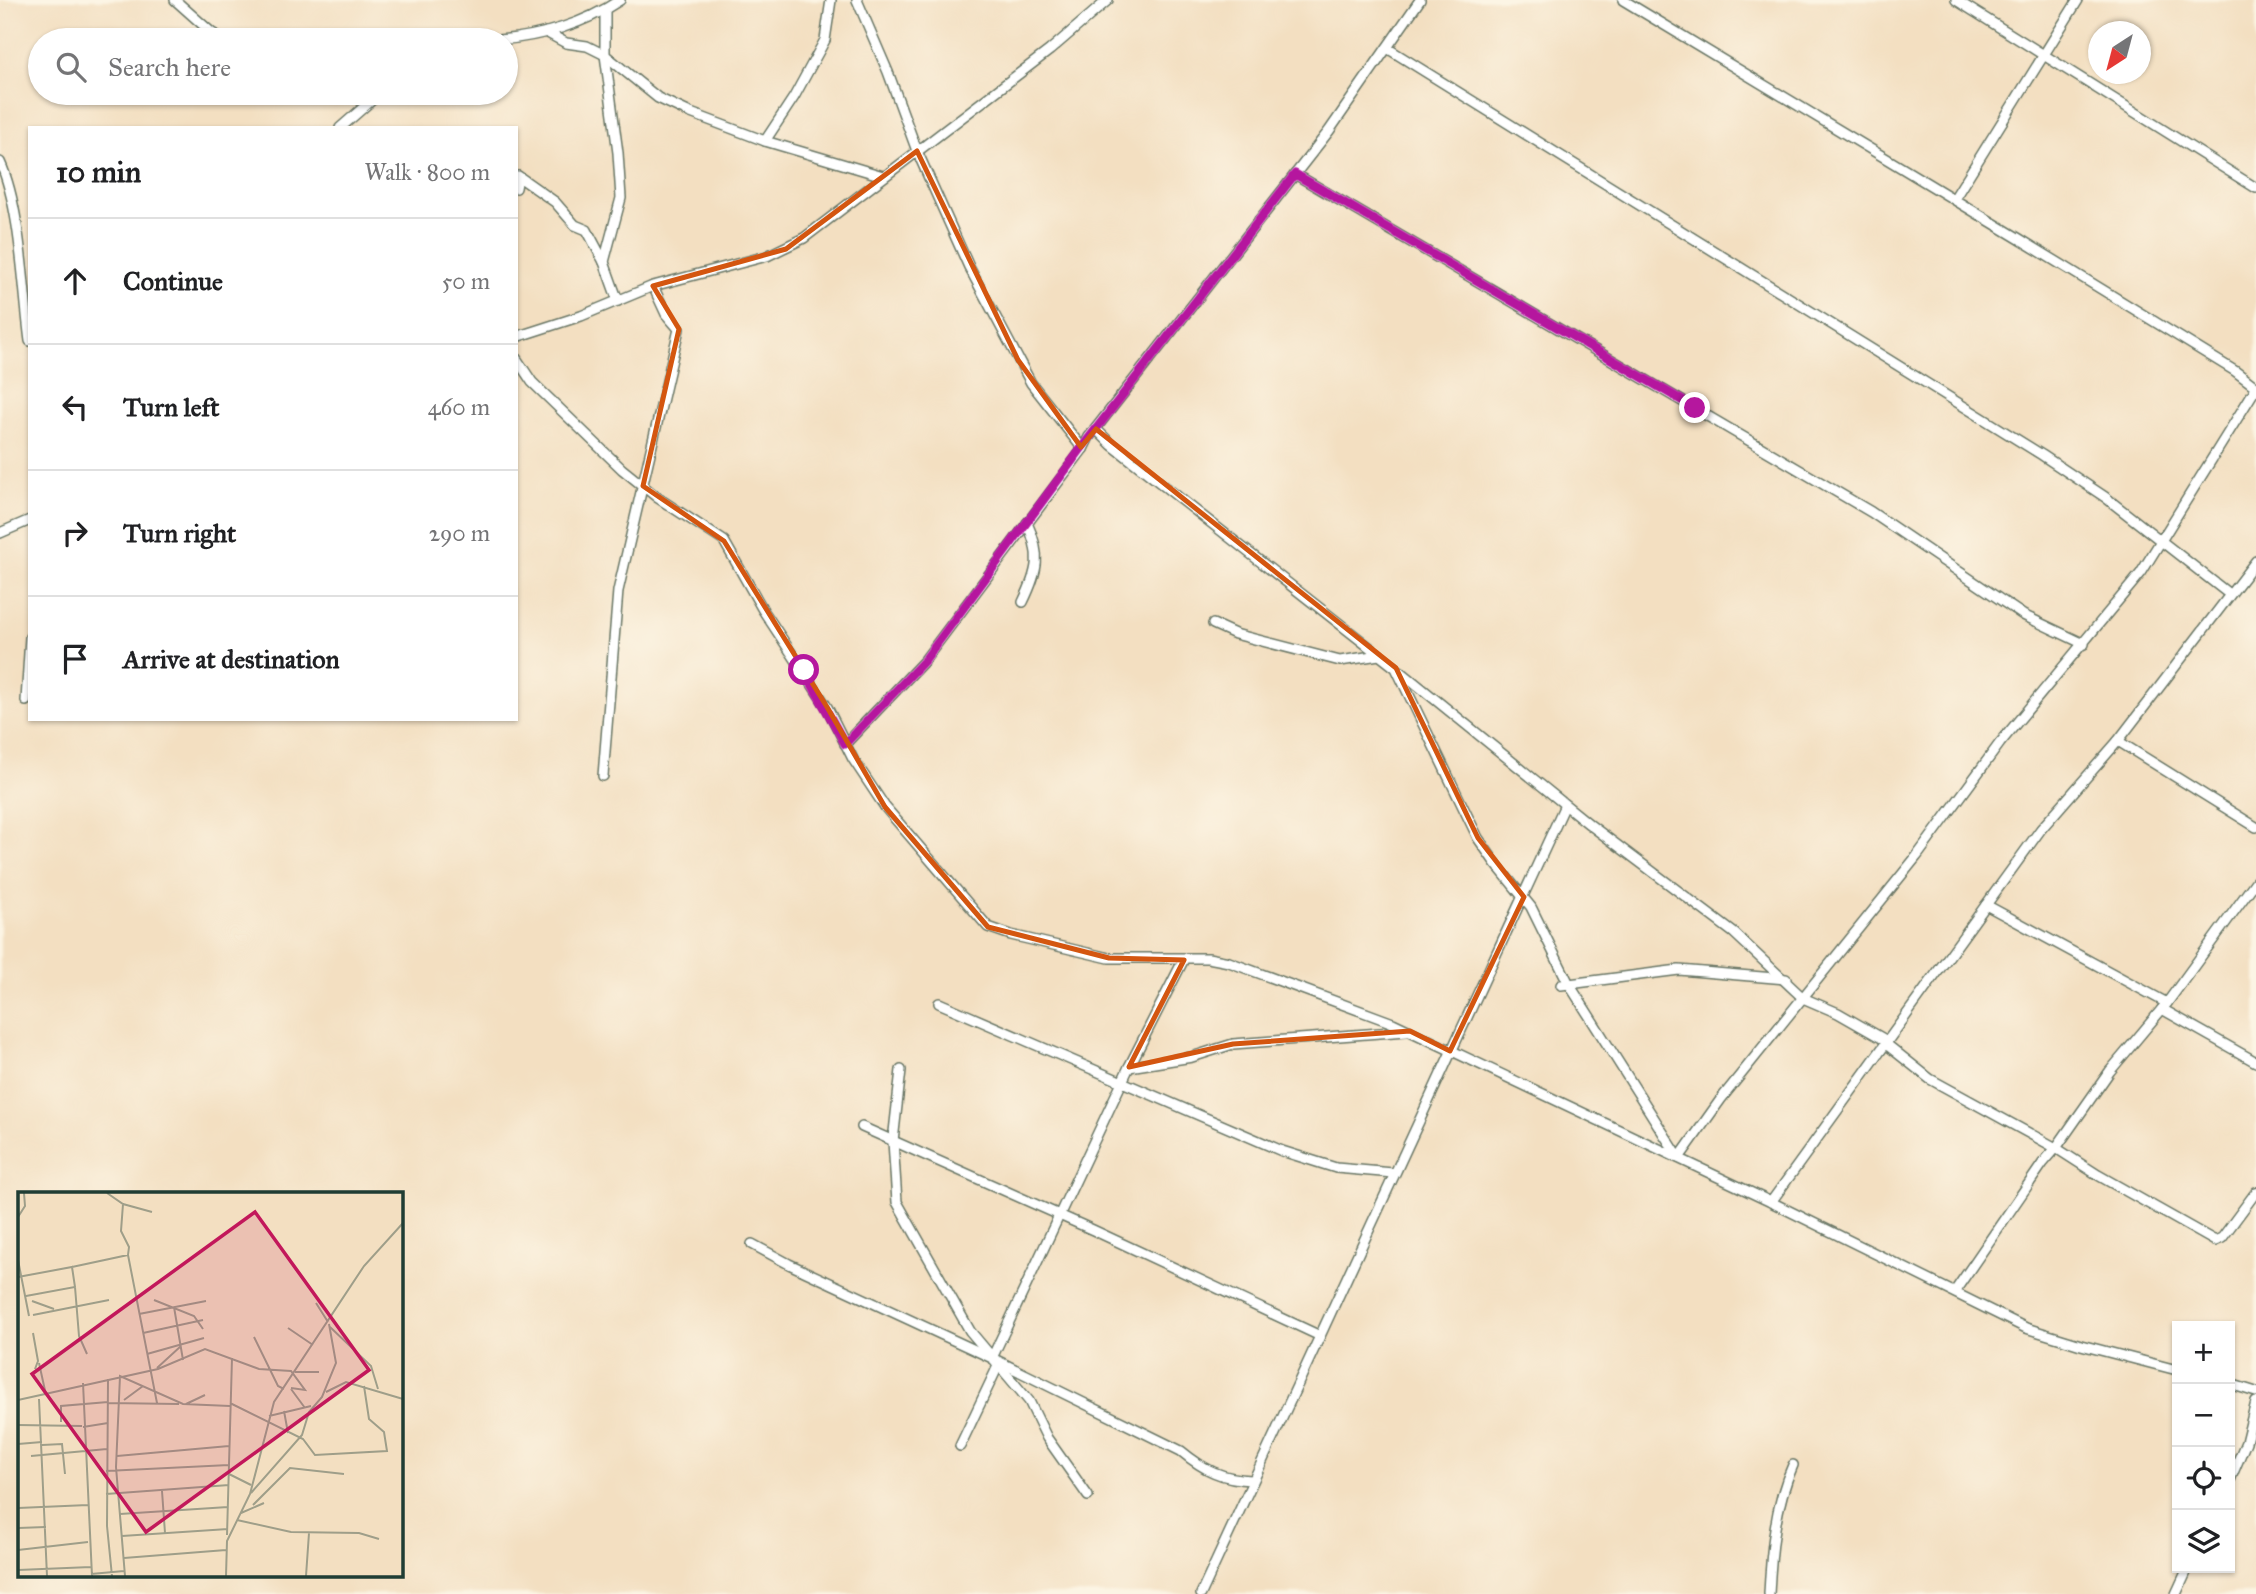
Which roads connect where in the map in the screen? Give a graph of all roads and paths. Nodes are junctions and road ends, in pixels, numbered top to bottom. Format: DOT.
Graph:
graph roads {
  1 [pos="175,0"];
  2 [pos="620,0"];
  3 [pos="831,0"];
  4 [pos="857,0"];
  5 [pos="1108,0"];
  6 [pos="1420,0"];
  7 [pos="1623,0"];
  8 [pos="1956,0"];
  9 [pos="2078,0"];
  10 [pos="605,10"];
  11 [pos="206,28"];
  12 [pos="546,32"];
  13 [pos="518,37"];
  14 [pos="1387,48"];
  15 [pos="605,55"];
  16 [pos="2042,55"];
  17 [pos="366,105"];
  18 [pos="342,126"];
  19 [pos="765,141"];
  20 [pos="917,150"];
  21 [pos="0,162"];
  22 [pos="1295,174"];
  23 [pos="518,176"];
  24 [pos="883,176"];
  25 [pos="2256,188"];
  26 [pos="1954,199"];
  27 [pos="604,261"];
  28 [pos="653,286"];
  29 [pos="618,301"];
  30 [pos="28,324"];
  31 [pos="518,336"];
  32 [pos="518,362"];
  33 [pos="2256,387"];
  34 [pos="1096,429"];
  35 [pos="1083,449"];
  36 [pos="643,486"];
  37 [pos="28,519"];
  38 [pos="1027,523"];
  39 [pos="0,533"];
  40 [pos="2162,540"];
  41 [pos="2256,561"];
  42 [pos="2229,594"];
  43 [pos="1023,602"];
  44 [pos="1213,624"];
  45 [pos="2084,644"];
  46 [pos="1379,654"];
  47 [pos="1396,668"];
  48 [pos="28,669"];
  49 [pos="26,701"];
  50 [pos="2118,741"];
  51 [pos="845,744"];
  52 [pos="603,776"];
  53 [pos="1565,805"];
  54 [pos="2256,827"];
  55 [pos="2256,881"];
  56 [pos="1524,897"];
  57 [pos="1986,905"];
  58 [pos="1184,959"];
  59 [pos="1786,979"];
  60 [pos="1565,985"];
  61 [pos="1804,998"];
  62 [pos="939,1003"];
  63 [pos="2165,1006"];
  64 [pos="1410,1031"];
  65 [pos="1887,1043"];
  66 [pos="1450,1051"];
  67 [pos="2256,1062"];
  68 [pos="1129,1067"];
  69 [pos="901,1070"];
  70 [pos="1122,1081"];
  71 [pos="862,1128"];
  72 [pos="893,1141"];
  73 [pos="2056,1148"];
  74 [pos="1679,1158"];
  75 [pos="1393,1173"];
  76 [pos="2256,1192"];
  77 [pos="1771,1202"];
  78 [pos="1060,1216"];
  79 [pos="752,1244"];
  80 [pos="1955,1291"];
  81 [pos="1318,1335"];
  82 [pos="995,1362"];
  83 [pos="2172,1369"];
  84 [pos="2235,1386"];
  85 [pos="2256,1392"];
  86 [pos="2256,1402"];
  87 [pos="960,1446"];
  88 [pos="1793,1465"];
  89 [pos="2235,1468"];
  90 [pos="1252,1480"];
  91 [pos="1088,1496"];
  92 [pos="2186,1573"];
  93 [pos="1201,1594"];
  94 [pos="1769,1594"];
  95 [pos="2176,1594"];
  1 -- 11 [label="street"];
  2 -- 10 [label="street"];
  3 -- 19 [label="street"];
  4 -- 20 [label="street"];
  5 -- 20 [label="street"];
  6 -- 14 [label="street"];
  7 -- 26 [label="street"];
  8 -- 16 [label="street"];
  9 -- 16 [label="street"];
  10 -- 12 [label="street"];
  10 -- 15 [label="street"];
  12 -- 13 [label="street"];
  12 -- 15 [label="street"];
  14 -- 22 [label="street"];
  14 -- 40 [label="street"];
  15 -- 19 [label="street"];
  15 -- 27 [label="street"];
  16 -- 25 [label="street"];
  16 -- 26 [label="street"];
  17 -- 18 [label="street"];
  19 -- 24 [label="street"];
  20 -- 24 [label="street"];
  20 -- 35 [label="street"];
  21 -- 30 [label="street"];
  22 -- 34 [label="street"];
  22 -- 45 [label="street"];
  23 -- 27 [label="street"];
  24 -- 28 [label="street"];
  26 -- 33 [label="street"];
  27 -- 29 [label="street"];
  28 -- 29 [label="street"];
  28 -- 36 [label="street"];
  29 -- 31 [label="street"];
  32 -- 36 [label="street"];
  33 -- 40 [label="street"];
  34 -- 35 [label="street"];
  34 -- 46 [label="street"];
  35 -- 38 [label="street"];
  36 -- 51 [label="street"];
  36 -- 52 [label="street"];
  37 -- 39 [label="street"];
  38 -- 43 [label="street"];
  38 -- 51 [label="street"];
  40 -- 42 [label="street"];
  40 -- 45 [label="street"];
  41 -- 42 [label="street"];
  42 -- 50 [label="street"];
  44 -- 46 [label="street"];
  45 -- 61 [label="street"];
  46 -- 47 [label="street"];
  47 -- 53 [label="street"];
  47 -- 56 [label="street"];
  48 -- 49 [label="street"];
  50 -- 54 [label="street"];
  50 -- 57 [label="street"];
  51 -- 58 [label="street"];
  53 -- 56 [label="street"];
  53 -- 59 [label="street"];
  55 -- 63 [label="street"];
  56 -- 60 [label="street"];
  56 -- 66 [label="street"];
  57 -- 63 [label="street"];
  57 -- 65 [label="street"];
  58 -- 64 [label="street"];
  58 -- 68 [label="street"];
  59 -- 60 [label="street"];
  59 -- 61 [label="street"];
  60 -- 74 [label="street"];
  61 -- 65 [label="street"];
  61 -- 74 [label="street"];
  62 -- 70 [label="street"];
  63 -- 67 [label="street"];
  63 -- 73 [label="street"];
  64 -- 66 [label="street"];
  64 -- 68 [label="street"];
  65 -- 73 [label="street"];
  65 -- 77 [label="street"];
  66 -- 74 [label="street"];
  66 -- 75 [label="street"];
  68 -- 70 [label="street"];
  69 -- 72 [label="street"];
  70 -- 75 [label="street"];
  70 -- 78 [label="street"];
  71 -- 72 [label="street"];
  72 -- 78 [label="street"];
  72 -- 82 [label="street"];
  73 -- 76 [label="street"];
  73 -- 80 [label="street"];
  74 -- 77 [label="street"];
  75 -- 81 [label="street"];
  77 -- 80 [label="street"];
  78 -- 81 [label="street"];
  78 -- 82 [label="street"];
  79 -- 82 [label="street"];
  80 -- 83 [label="street"];
  81 -- 90 [label="street"];
  82 -- 87 [label="street"];
  82 -- 90 [label="street"];
  82 -- 91 [label="street"];
  84 -- 85 [label="street"];
  86 -- 89 [label="street"];
  88 -- 94 [label="street"];
  90 -- 93 [label="street"];
  92 -- 95 [label="street"];
}
